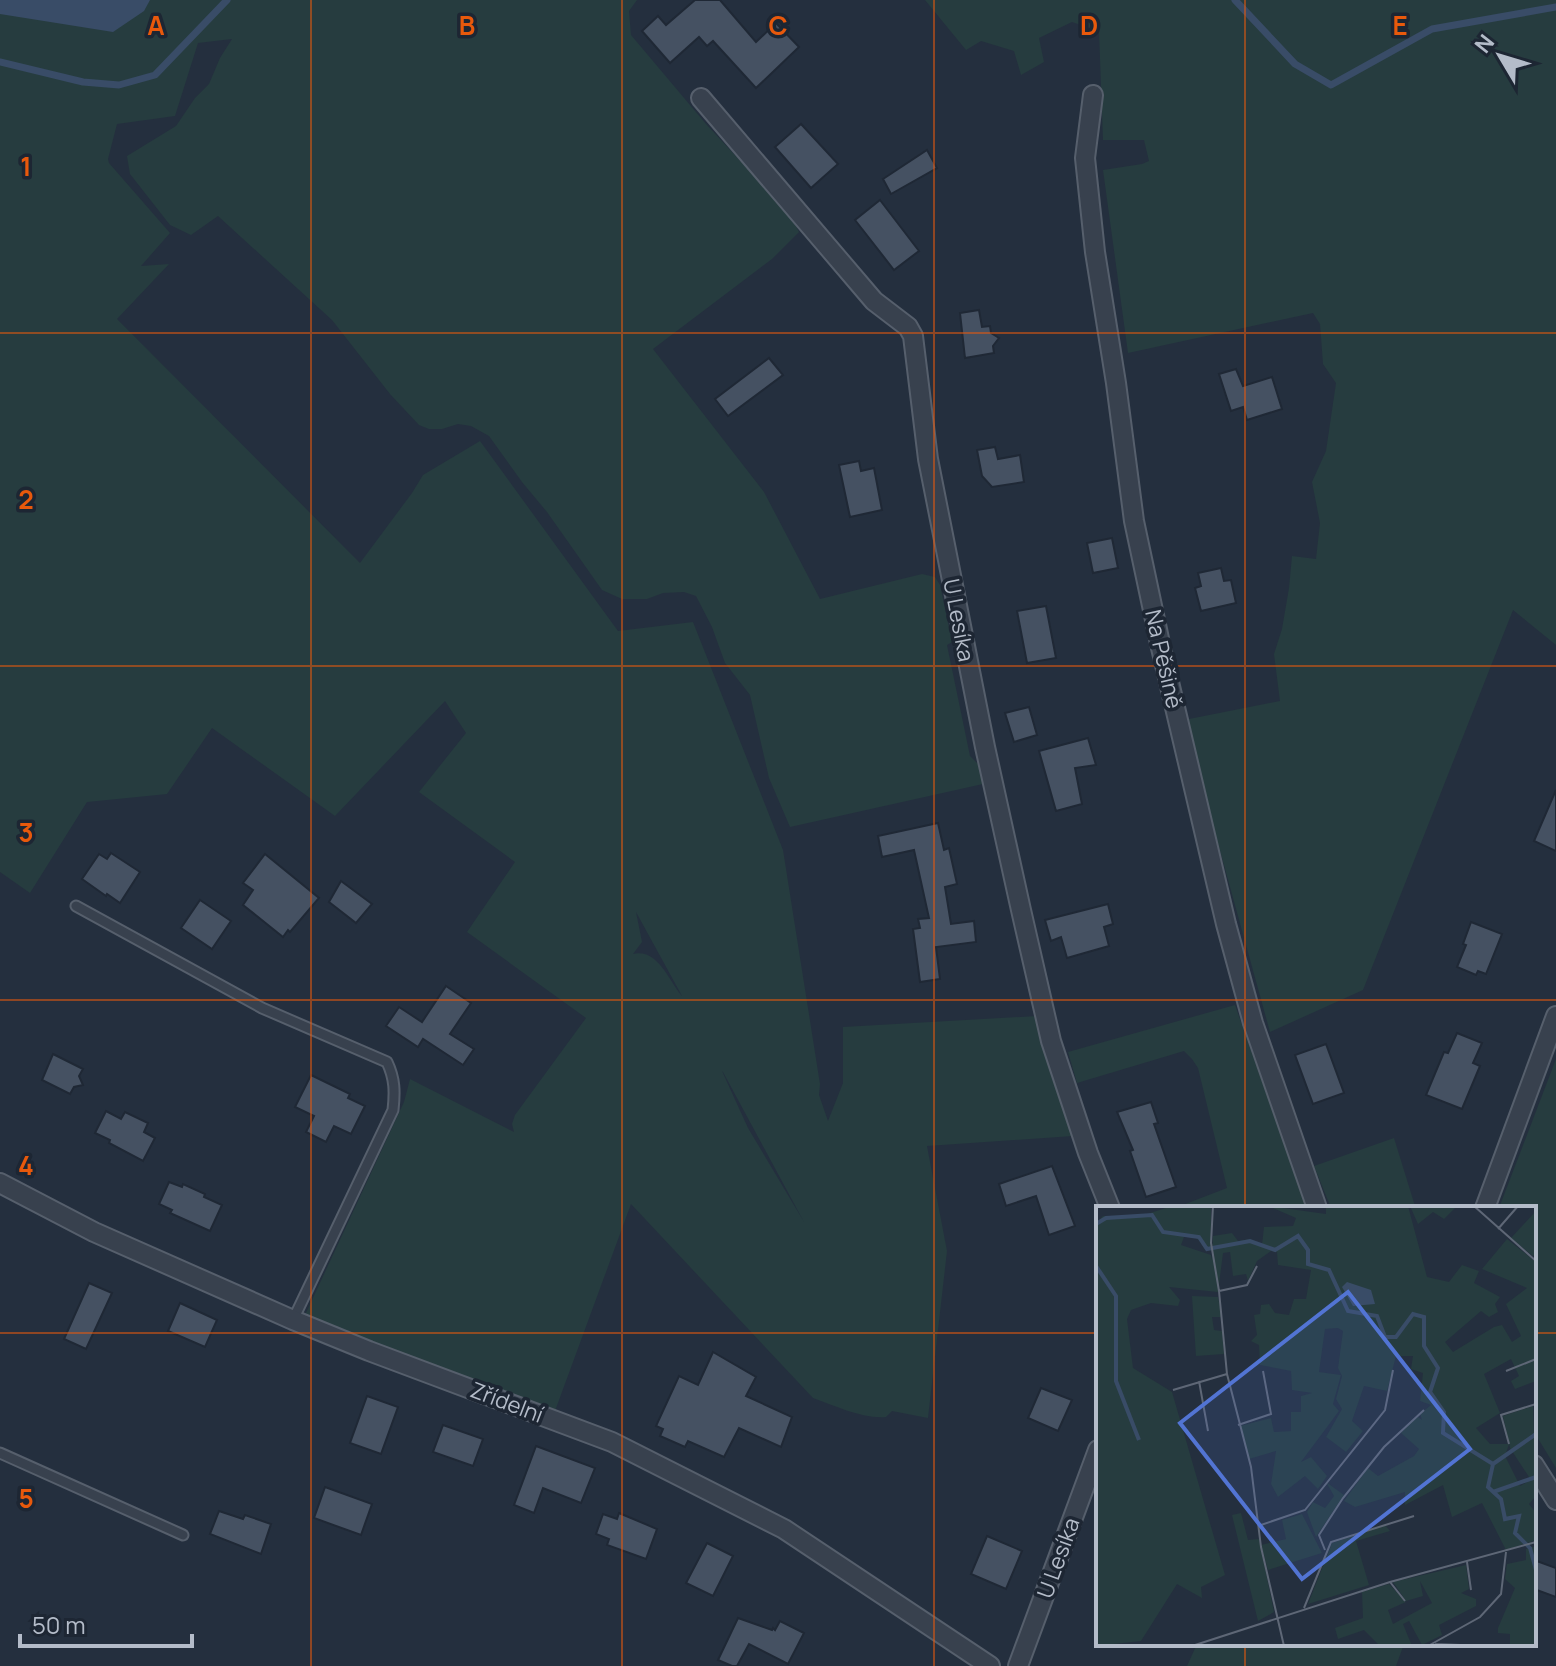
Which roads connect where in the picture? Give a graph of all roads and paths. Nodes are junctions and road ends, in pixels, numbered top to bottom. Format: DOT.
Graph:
graph roads {
  1 [pos="1093,95"];
  2 [pos="701,98"];
  3 [pos="76,906"];
  4 [pos="1556,1016"];
  5 [pos="0,1183"];
  6 [pos="1109,1206"];
  7 [pos="1316,1206"];
  8 [pos="1486,1206"];
  9 [pos="293,1320"];
  10 [pos="0,1453"];
  11 [pos="1096,1455"];
  12 [pos="1536,1468"];
  13 [pos="1556,1500"];
  14 [pos="183,1535"];
  15 [pos="990,1666"];
  16 [pos="1018,1666"];
  1 -- 7 [label="street, Na Pěšině"];
  2 -- 6 [label="street, U Lesíka"];
  3 -- 9 [label="lane"];
  4 -- 8 [label="street"];
  5 -- 9 [label="street, Zřídelní"];
  9 -- 15 [label="street, Zřídelní"];
  10 -- 14 [label="lane"];
  11 -- 16 [label="street, U Lesíka"];
  12 -- 13 [label="street"];
}
